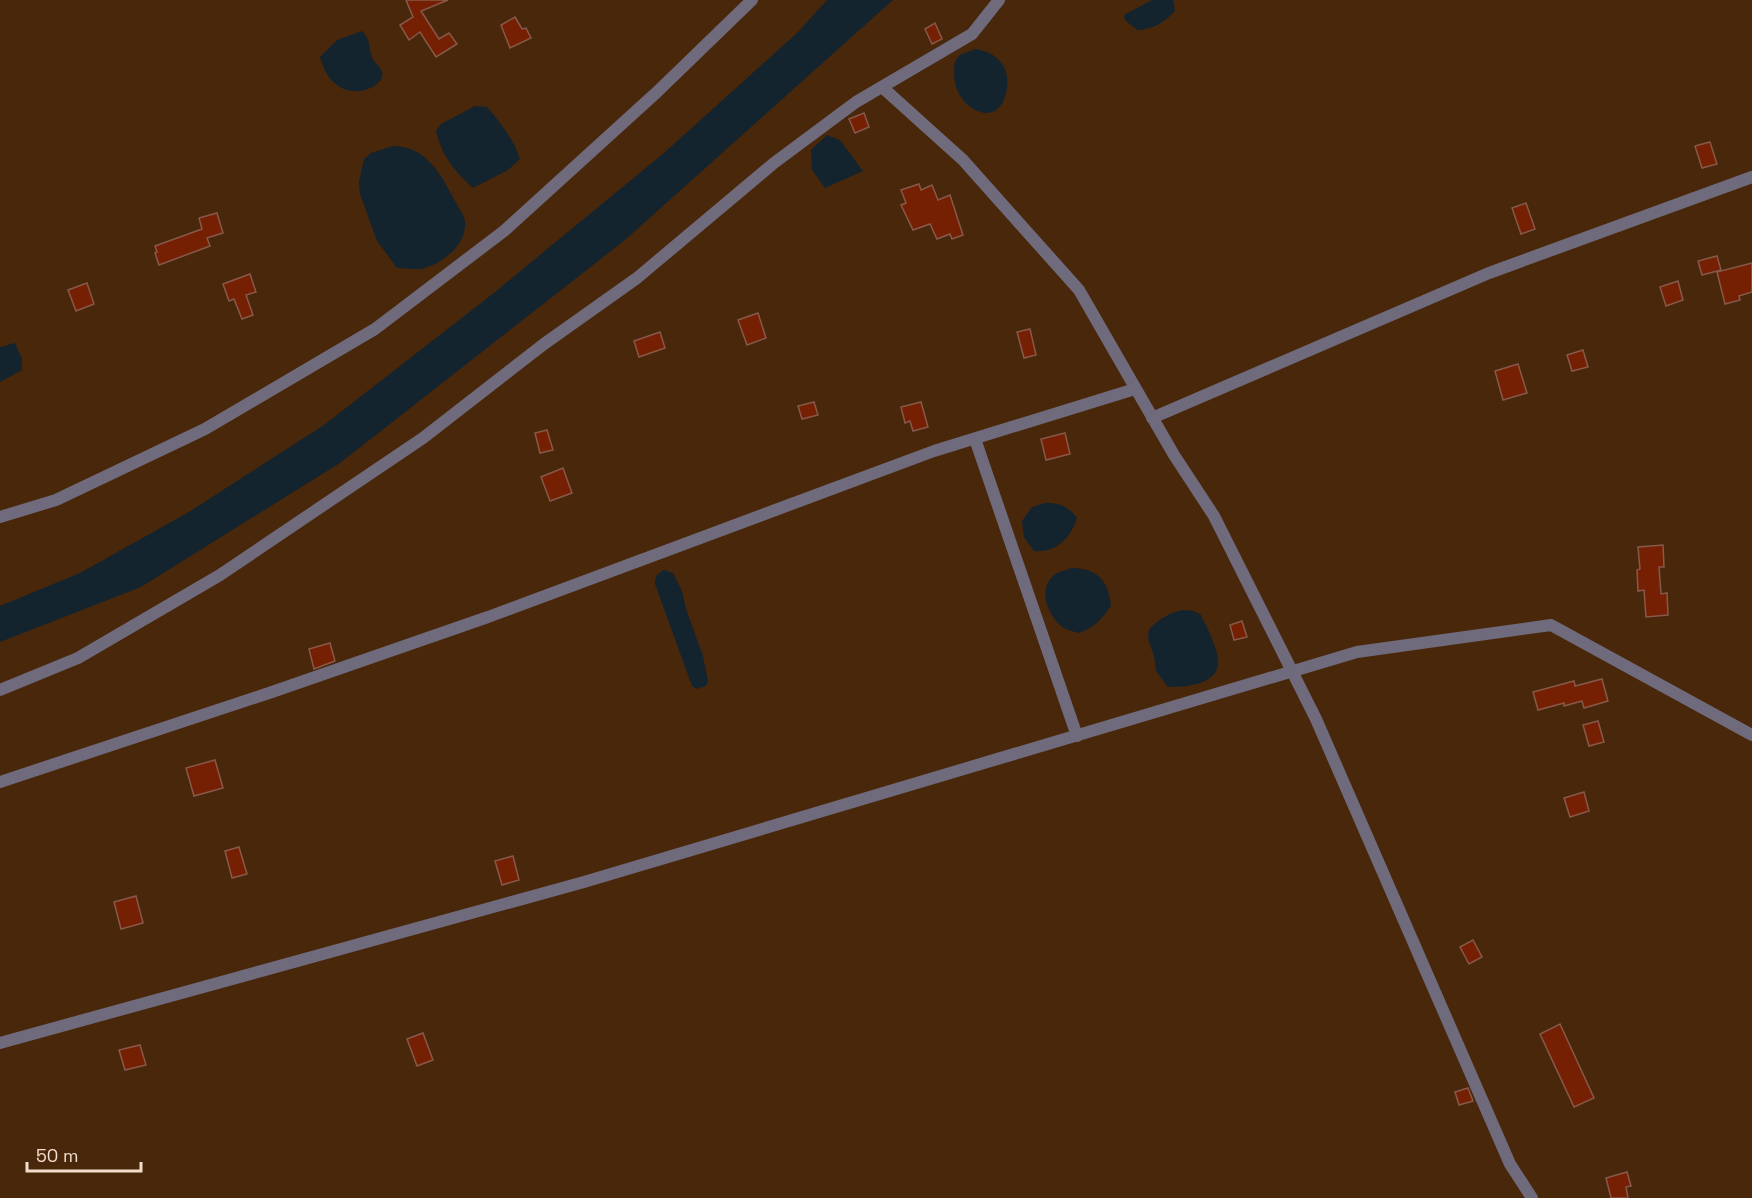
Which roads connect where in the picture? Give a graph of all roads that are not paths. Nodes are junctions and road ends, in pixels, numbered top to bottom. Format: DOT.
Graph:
graph roads {
  1 [pos="752,0"];
  2 [pos="999,0"];
  3 [pos="882,87"];
  4 [pos="1752,177"];
  5 [pos="1135,389"];
  6 [pos="1152,418"];
  7 [pos="975,439"];
  8 [pos="0,517"];
  9 [pos="1293,672"];
  10 [pos="0,690"];
  11 [pos="1752,735"];
  12 [pos="1077,736"];
  13 [pos="0,782"];
  14 [pos="0,1043"];
  15 [pos="1532,1198"];
  1 -- 8 [label="street"];
  2 -- 3 [label="street"];
  3 -- 5 [label="street"];
  3 -- 10 [label="street"];
  4 -- 6 [label="street"];
  5 -- 6 [label="street"];
  5 -- 7 [label="street"];
  6 -- 9 [label="street"];
  7 -- 12 [label="street"];
  7 -- 13 [label="street"];
  9 -- 11 [label="street"];
  9 -- 12 [label="street"];
  9 -- 15 [label="street"];
  12 -- 14 [label="street"];
}
